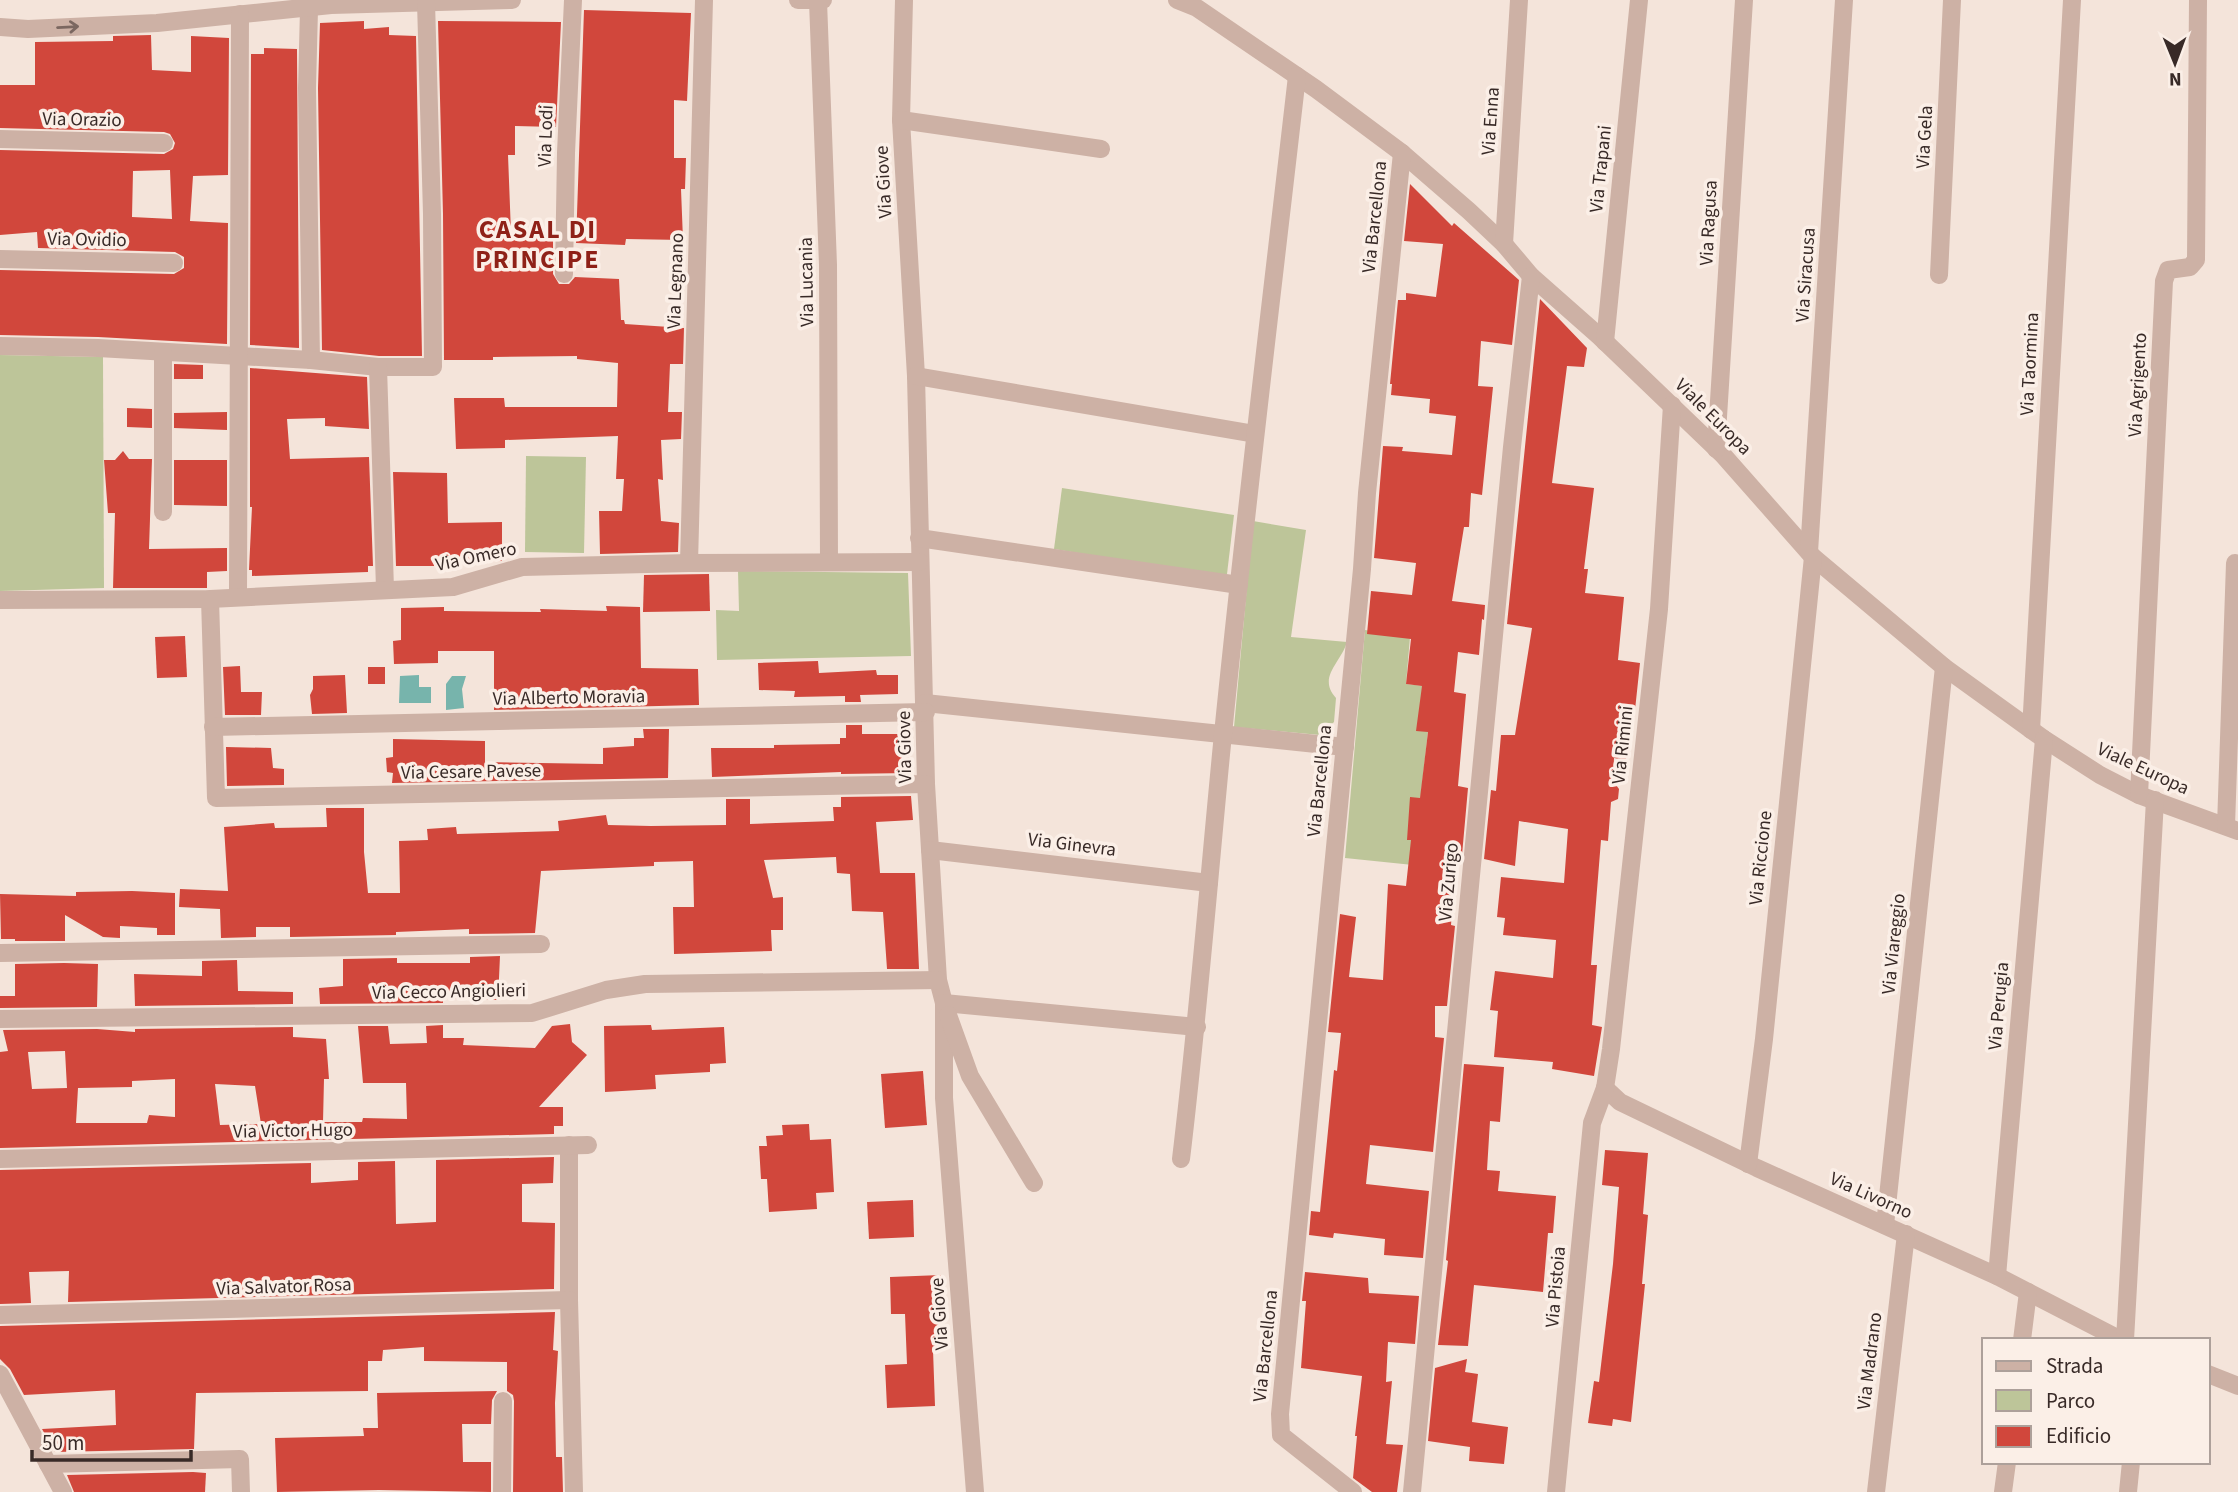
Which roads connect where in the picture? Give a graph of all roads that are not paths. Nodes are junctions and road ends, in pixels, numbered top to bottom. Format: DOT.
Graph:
graph roads {
  1 [pos="512,0"];
  2 [pos="573,0"];
  3 [pos="704,0"];
  4 [pos="797,0"];
  5 [pos="823,0"];
  6 [pos="904,0"];
  7 [pos="1177,0"];
  8 [pos="1519,0"];
  9 [pos="1639,0"];
  10 [pos="1744,0"];
  11 [pos="1844,0"];
  12 [pos="1952,0"];
  13 [pos="2072,0"];
  14 [pos="2198,0"];
  15 [pos="818,1"];
  16 [pos="426,2"];
  17 [pos="309,9"];
  18 [pos="240,14"];
  19 [pos="0,27"];
  20 [pos="1297,76"];
  21 [pos="901,120"];
  22 [pos="0,139"];
  23 [pos="164,143"];
  24 [pos="1101,149"];
  25 [pos="1402,153"];
  26 [pos="1504,244"];
  27 [pos="0,259"];
  28 [pos="174,262"];
  29 [pos="564,274"];
  30 [pos="1939,275"];
  31 [pos="1531,276"];
  32 [pos="1605,342"];
  33 [pos="0,346"];
  34 [pos="163,352"];
  35 [pos="237,357"];
  36 [pos="311,360"];
  37 [pos="378,367"];
  38 [pos="916,376"];
  39 [pos="1672,405"];
  40 [pos="1255,433"];
  41 [pos="1716,449"];
  42 [pos="163,512"];
  43 [pos="919,538"];
  44 [pos="1811,555"];
  45 [pos="829,562"];
  46 [pos="919,562"];
  47 [pos="2235,563"];
  48 [pos="689,564"];
  49 [pos="1239,585"];
  50 [pos="385,589"];
  51 [pos="238,596"];
  52 [pos="210,599"];
  53 [pos="0,600"];
  54 [pos="1944,667"];
  55 [pos="925,708"];
  56 [pos="213,727"];
  57 [pos="1224,733"];
  58 [pos="2037,734"];
  59 [pos="1345,747"];
  60 [pos="926,784"];
  61 [pos="2147,798"];
  62 [pos="2232,828"];
  63 [pos="930,850"];
  64 [pos="1209,883"];
  65 [pos="541,944"];
  66 [pos="0,953"];
  67 [pos="938,981"];
  68 [pos="944,1003"];
  69 [pos="0,1019"];
  70 [pos="1197,1027"];
  71 [pos="1605,1088"];
  72 [pos="569,1145"];
  73 [pos="588,1145"];
  74 [pos="0,1159"];
  75 [pos="1181,1159"];
  76 [pos="1748,1164"];
  77 [pos="1034,1183"];
  78 [pos="1885,1225"];
  79 [pos="1906,1234"];
  80 [pos="1997,1276"];
  81 [pos="2028,1292"];
  82 [pos="569,1300"];
  83 [pos="0,1315"];
  84 [pos="2022,1338"];
  85 [pos="2119,1338"];
  86 [pos="2123,1338"];
  87 [pos="0,1374"];
  88 [pos="2210,1375"];
  89 [pos="2238,1386"];
  90 [pos="503,1401"];
  91 [pos="48,1464"];
  92 [pos="2007,1464"];
  93 [pos="2131,1464"];
  94 [pos="63,1492"];
  95 [pos="240,1492"];
  96 [pos="502,1492"];
  97 [pos="574,1492"];
  98 [pos="975,1492"];
  99 [pos="1353,1492"];
  100 [pos="1412,1492"];
  101 [pos="1556,1492"];
  102 [pos="1876,1492"];
  103 [pos="2003,1492"];
  104 [pos="2128,1492"];
  1 -- 16 [label="street"];
  2 -- 29 [label="street, Via Lodi"];
  3 -- 48 [label="street, Via Legnano"];
  4 -- 15 [label="street"];
  5 -- 15 [label="street"];
  6 -- 21 [label="street, Via Giove"];
  7 -- 20 [label="street, Viale Europa"];
  8 -- 26 [label="street, Via Enna"];
  9 -- 32 [label="street, Via Trapani"];
  10 -- 41 [label="street, Via Ragusa"];
  11 -- 44 [label="street, Via Siracusa"];
  12 -- 30 [label="street, Via Gela"];
  13 -- 58 [label="street, Via Taormina"];
  14 -- 61 [label="street, Via Agrigento"];
  15 -- 45 [label="street, Via Lucania"];
  16 -- 17 [label="street"];
  16 -- 37 [label="street"];
  17 -- 18 [label="street"];
  17 -- 36 [label="street"];
  19 -- 18 [label="street, one-way"];
  18 -- 35 [label="street"];
  20 -- 25 [label="street, Viale Europa"];
  20 -- 40 [label="street"];
  21 -- 24 [label="street"];
  21 -- 38 [label="street, Via Giove"];
  22 -- 23 [label="street, Via Orazio"];
  25 -- 26 [label="street, Viale Europa"];
  25 -- 59 [label="street, Via Barcellona"];
  26 -- 31 [label="street, Viale Europa"];
  27 -- 28 [label="street, Via Ovidio"];
  31 -- 32 [label="street, Viale Europa"];
  31 -- 100 [label="street, Via Zurigo"];
  32 -- 39 [label="street, Viale Europa"];
  33 -- 34 [label="street"];
  34 -- 35 [label="street"];
  34 -- 42 [label="street"];
  35 -- 36 [label="street"];
  35 -- 51 [label="street"];
  36 -- 37 [label="street"];
  37 -- 50 [label="street"];
  38 -- 40 [label="street"];
  38 -- 43 [label="street, Via Giove"];
  39 -- 41 [label="street, Viale Europa"];
  39 -- 71 [label="street, Via Rimini"];
  40 -- 49 [label="street"];
  41 -- 44 [label="street, Viale Europa"];
  43 -- 46 [label="street, Via Giove"];
  43 -- 49 [label="street"];
  44 -- 54 [label="street, Viale Europa"];
  44 -- 76 [label="street, Via Riccione"];
  45 -- 46 [label="street, Via Omero"];
  45 -- 48 [label="street, Via Omero"];
  46 -- 55 [label="street, Via Giove"];
  47 -- 62 [label="street"];
  48 -- 50 [label="street, Via Omero"];
  49 -- 57 [label="street"];
  50 -- 51 [label="street, Via Omero"];
  51 -- 52 [label="street, Via Omero"];
  52 -- 53 [label="street, Via Omero"];
  52 -- 56 [label="street, Via Cesare Pavese"];
  54 -- 58 [label="street, Viale Europa"];
  54 -- 78 [label="street, Via Viareggio"];
  55 -- 56 [label="street, Via Alberto Moravia"];
  55 -- 57 [label="street, Via Alberto Moravia"];
  55 -- 60 [label="street, Via Giove"];
  56 -- 60 [label="street, Via Cesare Pavese"];
  57 -- 59 [label="street, Via Alberto Moravia"];
  57 -- 64 [label="street"];
  58 -- 61 [label="street, Viale Europa"];
  58 -- 80 [label="street, Via Perugia"];
  59 -- 99 [label="street, Via Barcellona"];
  60 -- 63 [label="street, Via Giove"];
  61 -- 62 [label="street, Viale Europa"];
  61 -- 86 [label="street"];
  63 -- 64 [label="street, Via Ginevra"];
  63 -- 67 [label="street, Via Giove"];
  64 -- 70 [label="street"];
  65 -- 66 [label="street"];
  67 -- 68 [label="street, Via Giove"];
  67 -- 69 [label="street, Via Cecco Angiolieri"];
  68 -- 70 [label="street"];
  68 -- 77 [label="street"];
  68 -- 98 [label="street, Via Giove"];
  70 -- 75 [label="street"];
  71 -- 76 [label="street, Via Livorno"];
  71 -- 101 [label="street, Via Pistoia"];
  72 -- 73 [label="street, Via Victor Hugo"];
  72 -- 74 [label="street, Via Victor Hugo"];
  72 -- 82 [label="street"];
  76 -- 78 [label="street, Via Livorno"];
  78 -- 79 [label="street, Via Livorno"];
  79 -- 80 [label="street, Via Livorno"];
  79 -- 102 [label="street, Via Madrano"];
  80 -- 81 [label="street, Via Livorno"];
  81 -- 84 [label="street"];
  81 -- 85 [label="street, Via Livorno"];
  82 -- 83 [label="street, Via Salvator Rosa"];
  82 -- 97 [label="street"];
  87 -- 91 [label="street"];
  88 -- 89 [label="street"];
  90 -- 96 [label="street"];
  91 -- 94 [label="street"];
  91 -- 95 [label="street"];
  92 -- 103 [label="street"];
  93 -- 104 [label="street"];
}
